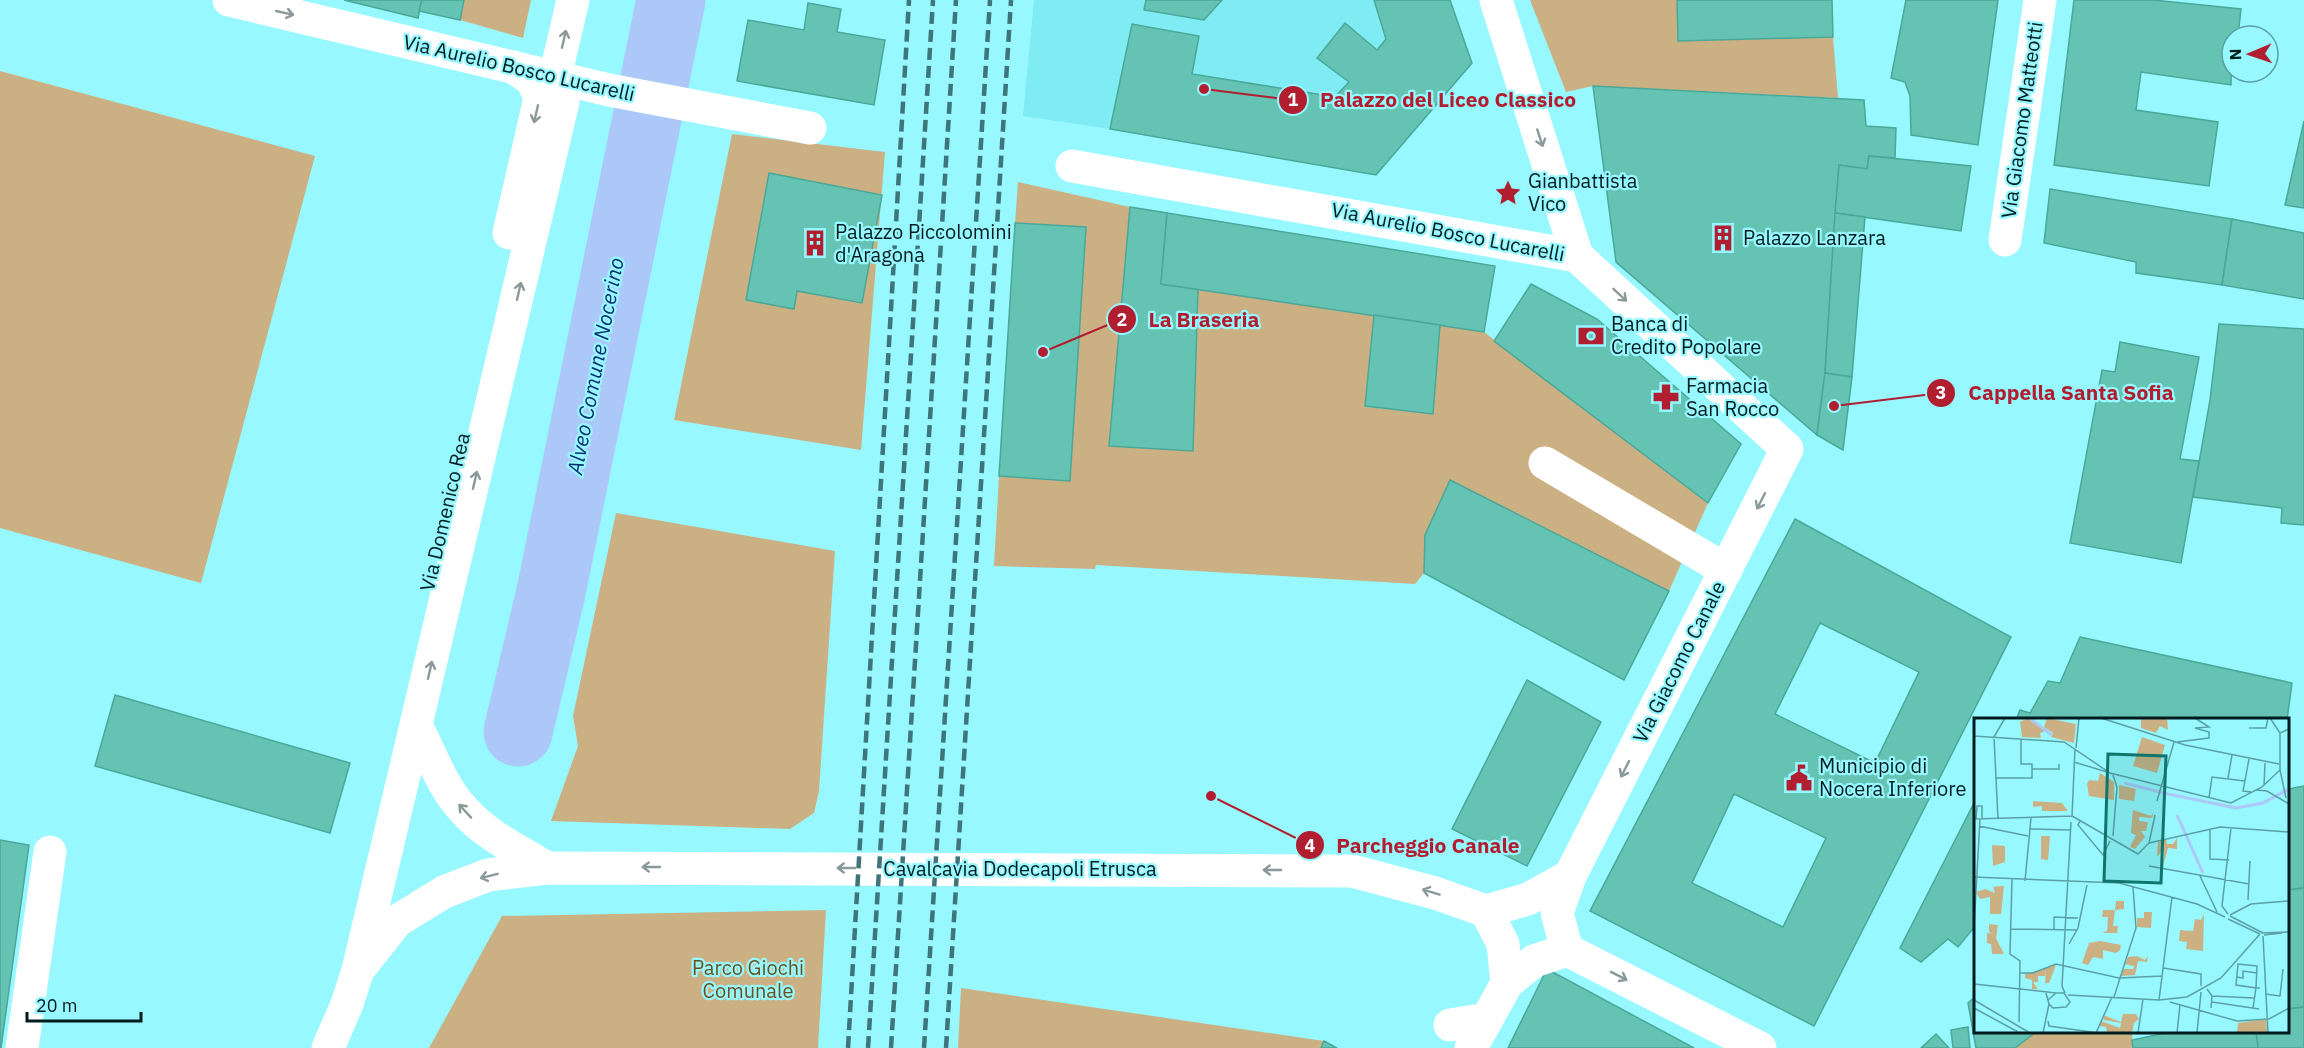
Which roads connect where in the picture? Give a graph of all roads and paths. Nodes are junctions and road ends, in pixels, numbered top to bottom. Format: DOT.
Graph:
graph roads {
  1 [pos="229,0"];
  2 [pos="573,0"];
  3 [pos="1496,0"];
  4 [pos="2040,0"];
  5 [pos="513,67"];
  6 [pos="555,77"];
  7 [pos="810,128"];
  8 [pos="1072,166"];
  9 [pos="2005,240"];
  10 [pos="1577,256"];
  11 [pos="1788,449"];
  12 [pos="1545,463"];
  13 [pos="1726,570"];
  14 [pos="417,727"];
  15 [pos="50,852"];
  16 [pos="547,868"];
  17 [pos="1570,876"];
  18 [pos="1486,911"];
  19 [pos="1567,950"];
  20 [pos="358,970"];
  21 [pos="1506,983"];
  22 [pos="347,1004"];
  23 [pos="1461,1036"];
  24 [pos="22,1048"];
  25 [pos="328,1048"];
  26 [pos="335,1048"];
  27 [pos="1760,1048"];
  1 -- 5 [label="street, Via Aurelio Bosco Lucarelli, one-way"];
  6 -- 2 [label="street, one-way"];
  3 -- 10 [label="street, one-way"];
  4 -- 9 [label="street, Via Giacomo Matteotti"];
  5 -- 6 [label="street, Via Aurelio Bosco Lucarelli"];
  5 -- 20 [label="street, Via Domenico Rea, one-way"];
  6 -- 7 [label="street, Via Aurelio Bosco Lucarelli"];
  14 -- 6 [label="street, Via Domenico Rea, one-way"];
  8 -- 10 [label="street, Via Aurelio Bosco Lucarelli"];
  10 -- 11 [label="street, Via Aurelio Bosco Lucarelli, one-way"];
  11 -- 13 [label="street, Via Giacomo Canale, one-way"];
  12 -- 13 [label="street"];
  13 -- 17 [label="street, Via Giacomo Canale, one-way"];
  16 -- 14 [label="street, one-way"];
  14 -- 20 [label="street, Via Domenico Rea"];
  15 -- 24 [label="street"];
  18 -- 16 [label="street, Cavalcavia Dodecapoli Etrusca, one-way"];
  16 -- 20 [label="street, Cavalcavia Dodecapoli Etrusca, one-way"];
  17 -- 18 [label="street"];
  17 -- 19 [label="street, Via Giacomo Canale"];
  18 -- 21 [label="street"];
  19 -- 21 [label="street"];
  19 -- 27 [label="street, one-way"];
  20 -- 22 [label="street, Via Domenico Rea"];
  21 -- 23 [label="street"];
  22 -- 25 [label="street, Via Domenico Rea"];
  22 -- 26 [label="street"];
}
